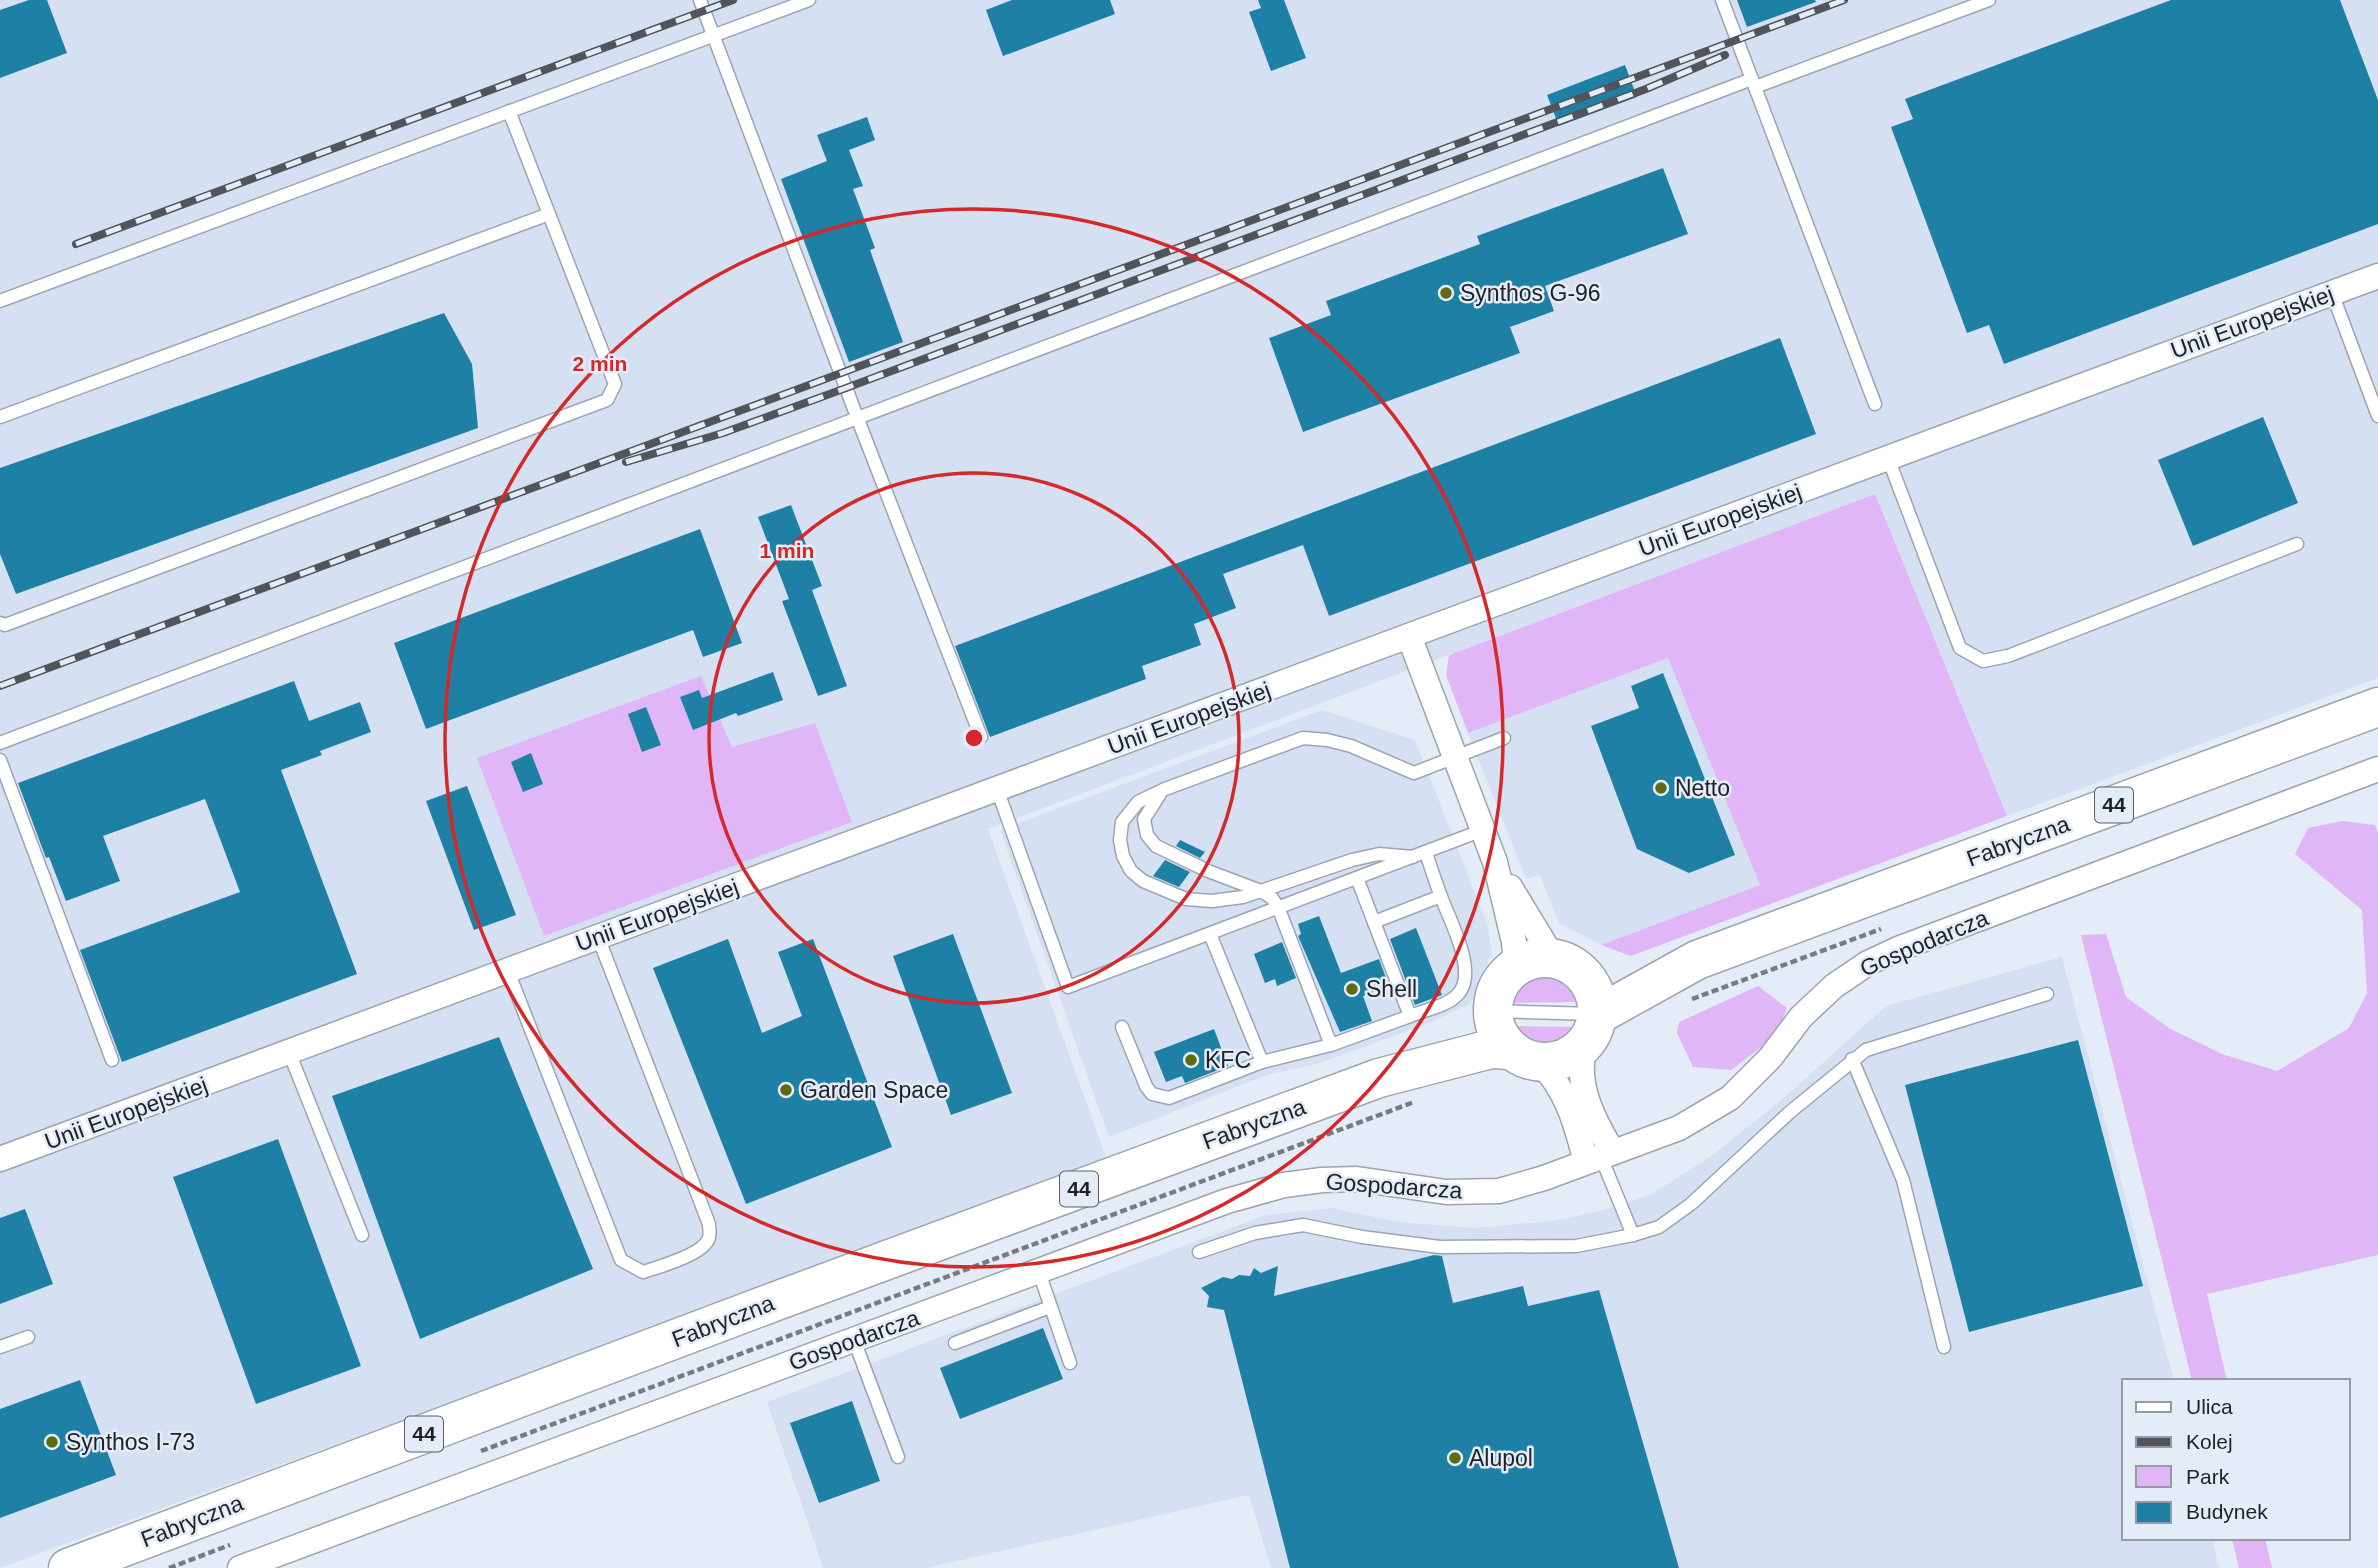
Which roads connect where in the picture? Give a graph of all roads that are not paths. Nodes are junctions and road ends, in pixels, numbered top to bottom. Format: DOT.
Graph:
graph roads {
  1 [pos="700,0"];
  2 [pos="809,0"];
  3 [pos="1722,0"];
  4 [pos="1989,0"];
  5 [pos="713,35"];
  6 [pos="1754,83"];
  7 [pos="509,111"];
  8 [pos="548,214"];
  9 [pos="2378,276"];
  10 [pos="2332,293"];
  11 [pos="0,300"];
  12 [pos="1875,404"];
  13 [pos="2378,416"];
  14 [pos="0,417"];
  15 [pos="857,417"];
  16 [pos="1888,458"];
  17 [pos="2297,544"];
  18 [pos="0,623"];
  19 [pos="1409,636"];
  20 [pos="2378,707"];
  21 [pos="981,737"];
  22 [pos="1504,738"];
  23 [pos="0,743"];
  24 [pos="1455,757"];
  25 [pos="0,760"];
  26 [pos="2378,769"];
  27 [pos="997,789"];
  28 [pos="1165,789"];
  29 [pos="1483,830"];
  30 [pos="1420,854"];
  31 [pos="1495,862"];
  32 [pos="1357,878"];
  33 [pos="1261,891"];
  34 [pos="1440,896"];
  35 [pos="1278,907"];
  36 [pos="1374,922"];
  37 [pos="1210,934"];
  38 [pos="598,937"];
  39 [pos="508,971"];
  40 [pos="1510,971"];
  41 [pos="2047,994"];
  42 [pos="1583,1000"];
  43 [pos="1493,1011"];
  44 [pos="1409,1016"];
  45 [pos="1122,1027"];
  46 [pos="1331,1045"];
  47 [pos="289,1052"];
  48 [pos="1525,1056"];
  49 [pos="1852,1059"];
  50 [pos="112,1060"];
  51 [pos="1262,1062"];
  52 [pos="1379,1078"];
  53 [pos="1600,1157"];
  54 [pos="0,1159"];
  55 [pos="362,1235"];
  56 [pos="1633,1235"];
  57 [pos="1199,1252"];
  58 [pos="1039,1272"];
  59 [pos="1050,1307"];
  60 [pos="28,1337"];
  61 [pos="854,1340"];
  62 [pos="955,1343"];
  63 [pos="1944,1347"];
  64 [pos="0,1348"];
  65 [pos="1070,1363"];
  66 [pos="898,1457"];
  67 [pos="68,1568"];
  68 [pos="240,1568"];
  1 -- 5 [label="lane"];
  2 -- 5 [label="lane"];
  3 -- 6 [label="lane"];
  4 -- 6 [label="lane"];
  5 -- 7 [label="lane"];
  5 -- 15 [label="lane"];
  6 -- 12 [label="lane"];
  6 -- 15 [label="lane"];
  7 -- 8 [label="lane"];
  7 -- 11 [label="lane"];
  8 -- 14 [label="lane"];
  8 -- 18 [label="lane"];
  9 -- 10 [label="street, Unii Europejskiej"];
  10 -- 13 [label="lane"];
  10 -- 16 [label="street, Unii Europejskiej"];
  15 -- 21 [label="lane"];
  15 -- 23 [label="lane"];
  16 -- 17 [label="lane"];
  16 -- 19 [label="street, Unii Europejskiej"];
  19 -- 24 [label="street"];
  19 -- 27 [label="street, Unii Europejskiej"];
  20 -- 42 [label="main road, Fabryczna / 44"];
  22 -- 24 [label="lane"];
  24 -- 28 [label="lane"];
  24 -- 29 [label="street"];
  25 -- 50 [label="lane"];
  26 -- 53 [label="street, Gospodarcza"];
  27 -- 37 [label="lane"];
  27 -- 38 [label="street, Unii Europejskiej"];
  28 -- 33 [label="lane"];
  28 -- 33 [label="lane"];
  29 -- 30 [label="lane"];
  29 -- 31 [label="street"];
  30 -- 32 [label="lane"];
  30 -- 33 [label="lane"];
  30 -- 34 [label="lane"];
  31 -- 40 [label="street"];
  31 -- 42 [label="street"];
  32 -- 35 [label="lane"];
  32 -- 36 [label="lane"];
  33 -- 35 [label="lane"];
  34 -- 36 [label="lane"];
  34 -- 44 [label="lane"];
  35 -- 37 [label="lane"];
  35 -- 46 [label="lane"];
  36 -- 44 [label="lane"];
  37 -- 51 [label="lane"];
  38 -- 39 [label="street, Unii Europejskiej"];
  38 -- 39 [label="lane"];
  39 -- 47 [label="street, Unii Europejskiej"];
  40 -- 42 [label="main road, 44"];
  40 -- 43 [label="main road"];
  41 -- 49 [label="lane"];
  42 -- 43 [label="lane"];
  42 -- 48 [label="main road, 44"];
  42 -- 53 [label="street"];
  43 -- 48 [label="main road"];
  43 -- 52 [label="main road, Fabryczna / 44"];
  44 -- 46 [label="lane"];
  45 -- 51 [label="lane"];
  46 -- 51 [label="lane"];
  47 -- 54 [label="street, Unii Europejskiej"];
  47 -- 55 [label="lane"];
  48 -- 52 [label="main road, Fabryczna / 44"];
  48 -- 53 [label="street"];
  49 -- 56 [label="lane"];
  49 -- 63 [label="lane"];
  52 -- 67 [label="main road, Fabryczna / 44"];
  53 -- 56 [label="lane"];
  53 -- 58 [label="street, Gospodarcza"];
  56 -- 57 [label="lane"];
  58 -- 59 [label="lane"];
  58 -- 61 [label="street, Gospodarcza"];
  59 -- 62 [label="lane"];
  59 -- 65 [label="lane"];
  60 -- 64 [label="lane"];
  61 -- 66 [label="lane"];
  61 -- 68 [label="street, Gospodarcza"];
}
